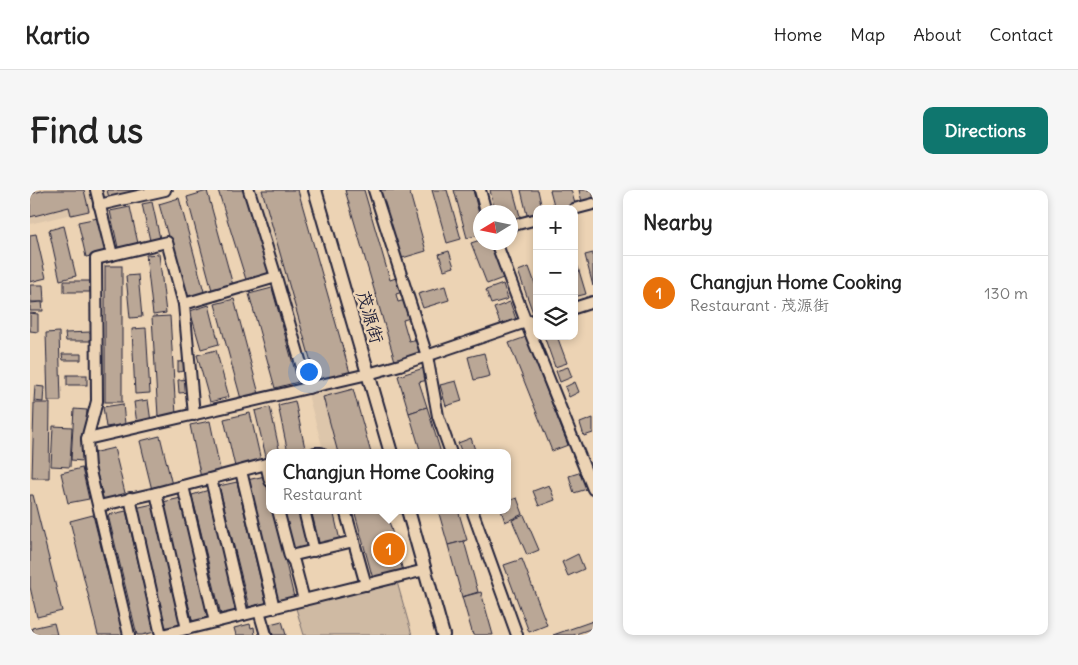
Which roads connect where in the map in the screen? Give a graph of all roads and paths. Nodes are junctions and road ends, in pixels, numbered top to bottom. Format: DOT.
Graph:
graph roads {
  1 [pos="96,190"];
  2 [pos="165,190"];
  3 [pos="249,190"];
  4 [pos="315,190"];
  5 [pos="374,190"];
  6 [pos="480,190"];
  7 [pos="593,204"];
  8 [pos="99,205"];
  9 [pos="484,205"];
  10 [pos="578,208"];
  11 [pos="533,220"];
  12 [pos="518,224"];
  13 [pos="499,250"];
  14 [pos="112,255"];
  15 [pos="276,277"];
  16 [pos="593,302"];
  17 [pos="184,304"];
  18 [pos="578,307"];
  19 [pos="533,320"];
  20 [pos="526,322"];
  21 [pos="426,356"];
  22 [pos="368,374"];
  23 [pos="308,388"];
  24 [pos="194,415"];
  25 [pos="87,439"];
  26 [pos="390,449"];
  27 [pos="450,449"];
  28 [pos="266,465"];
  29 [pos="241,471"];
  30 [pos="211,479"];
  31 [pos="183,486"];
  32 [pos="593,489"];
  33 [pos="156,493"];
  34 [pos="130,498"];
  35 [pos="99,506"];
  36 [pos="279,514"];
  37 [pos="305,514"];
  38 [pos="346,514"];
  39 [pos="409,514"];
  40 [pos="473,514"];
  41 [pos="354,541"];
  42 [pos="314,551"];
  43 [pos="290,556"];
  44 [pos="425,570"];
  45 [pos="366,585"];
  46 [pos="304,600"];
  47 [pos="274,608"];
  48 [pos="259,611"];
  49 [pos="243,615"];
  50 [pos="215,622"];
  51 [pos="187,629"];
  52 [pos="129,635"];
  53 [pos="162,635"];
  54 [pos="266,635"];
  55 [pos="443,635"];
  56 [pos="517,635"];
  1 -- 8 [label="street"];
  2 -- 8 [label="street"];
  3 -- 15 [label="street"];
  4 -- 22 [label="main road, 茂源街"];
  5 -- 21 [label="street"];
  6 -- 9 [label="street"];
  7 -- 10 [label="street"];
  8 -- 14 [label="street"];
  11 -- 12 [label="street"];
  13 -- 20 [label="street"];
  14 -- 17 [label="street"];
  14 -- 25 [label="street"];
  15 -- 17 [label="street"];
  15 -- 23 [label="street"];
  16 -- 18 [label="street"];
  17 -- 24 [label="street"];
  19 -- 20 [label="street"];
  20 -- 21 [label="street"];
  20 -- 32 [label="street"];
  21 -- 22 [label="street"];
  21 -- 27 [label="street"];
  22 -- 23 [label="street"];
  22 -- 26 [label="main road, 茂源街"];
  23 -- 24 [label="street"];
  24 -- 25 [label="street"];
  25 -- 35 [label="street"];
  28 -- 29 [label="street"];
  29 -- 30 [label="street"];
  29 -- 47 [label="street"];
  30 -- 31 [label="street"];
  30 -- 49 [label="street"];
  31 -- 33 [label="street"];
  31 -- 50 [label="street"];
  33 -- 34 [label="street"];
  33 -- 51 [label="street"];
  34 -- 35 [label="street"];
  34 -- 53 [label="street"];
  35 -- 52 [label="street"];
  36 -- 43 [label="street"];
  37 -- 42 [label="street"];
  38 -- 41 [label="street"];
  39 -- 44 [label="main road"];
  40 -- 56 [label="street"];
  41 -- 42 [label="street"];
  41 -- 45 [label="street"];
  42 -- 43 [label="street"];
  43 -- 46 [label="street"];
  44 -- 45 [label="street"];
  44 -- 55 [label="main road"];
  45 -- 46 [label="street"];
  46 -- 47 [label="street"];
  47 -- 48 [label="street"];
  48 -- 49 [label="street"];
  48 -- 54 [label="street"];
  49 -- 50 [label="street"];
  50 -- 51 [label="street"];
  51 -- 53 [label="street"];
}
